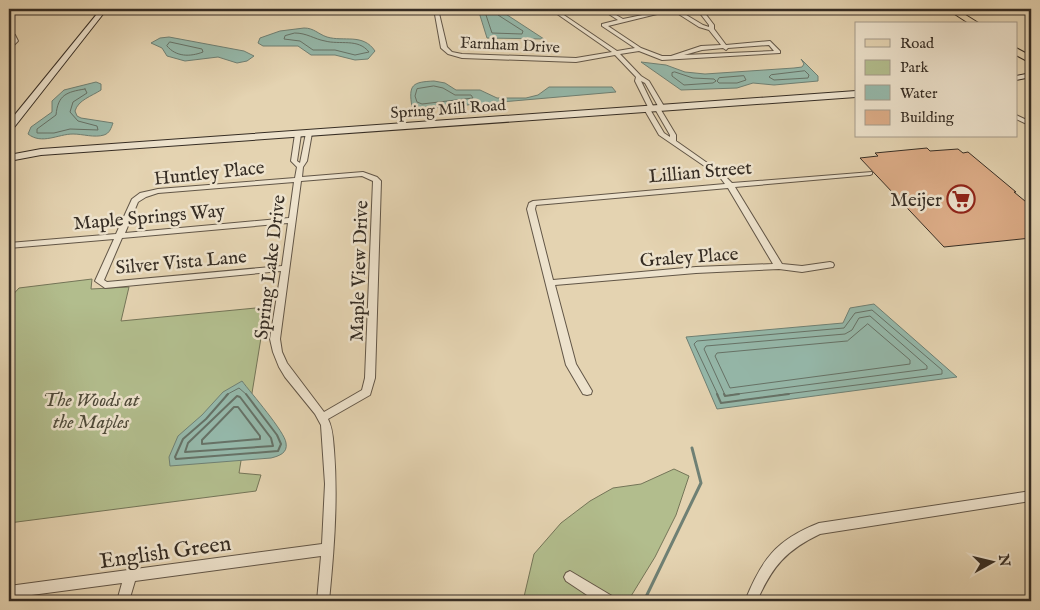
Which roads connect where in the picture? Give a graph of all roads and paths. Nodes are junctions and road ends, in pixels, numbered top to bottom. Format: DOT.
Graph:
graph roads {
  1 [pos="104,9"];
  2 [pos="436,9"];
  3 [pos="552,9"];
  4 [pos="603,9"];
  5 [pos="723,9"];
  6 [pos="951,9"];
  7 [pos="700,10"];
  8 [pos="676,12"];
  9 [pos="622,20"];
  10 [pos="973,22"];
  11 [pos="711,29"];
  12 [pos="9,34"];
  13 [pos="724,46"];
  14 [pos="1018,46"];
  15 [pos="9,48"];
  16 [pos="640,49"];
  17 [pos="1018,52"];
  18 [pos="616,53"];
  19 [pos="732,54"];
  20 [pos="1031,54"];
  21 [pos="672,57"];
  22 [pos="1031,60"];
  23 [pos="1031,75"];
  24 [pos="639,77"];
  25 [pos="1018,78"];
  26 [pos="855,94"];
  27 [pos="654,108"];
  28 [pos="1018,118"];
  29 [pos="1031,124"];
  30 [pos="9,128"];
  31 [pos="309,133"];
  32 [pos="298,134"];
  33 [pos="673,141"];
  34 [pos="9,151"];
  35 [pos="41,152"];
  36 [pos="9,158"];
  37 [pos="300,167"];
  38 [pos="870,173"];
  39 [pos="298,180"];
  40 [pos="730,185"];
  41 [pos="533,203"];
  42 [pos="292,220"];
  43 [pos="118,236"];
  44 [pos="9,246"];
  45 [pos="779,266"];
  46 [pos="830,266"];
  47 [pos="286,268"];
  48 [pos="550,283"];
  49 [pos="587,390"];
  50 [pos="322,418"];
  51 [pos="1029,500"];
  52 [pos="327,549"];
  53 [pos="130,576"];
  54 [pos="570,577"];
  55 [pos="9,592"];
  56 [pos="123,601"];
  57 [pos="323,601"];
  58 [pos="607,601"];
  59 [pos="751,601"];
  1 -- 30 [label="street"];
  2 -- 18 [label="street, Farnham Drive"];
  3 -- 18 [label="street"];
  4 -- 9 [label="street"];
  5 -- 7 [label="street"];
  6 -- 10 [label="main road"];
  7 -- 8 [label="street"];
  7 -- 11 [label="street"];
  8 -- 9 [label="street"];
  8 -- 11 [label="street"];
  9 -- 16 [label="street"];
  11 -- 13 [label="street"];
  12 -- 15 [label="street"];
  13 -- 19 [label="street"];
  13 -- 19 [label="street"];
  13 -- 21 [label="street"];
  14 -- 20 [label="main road"];
  16 -- 18 [label="street, Farnham Drive"];
  16 -- 21 [label="street"];
  17 -- 22 [label="main road"];
  18 -- 24 [label="street"];
  19 -- 21 [label="street"];
  23 -- 25 [label="street"];
  24 -- 27 [label="street"];
  24 -- 27 [label="street"];
  26 -- 27 [label="street, Spring Mill Road"];
  27 -- 31 [label="street, Spring Mill Road"];
  27 -- 33 [label="street"];
  27 -- 33 [label="street"];
  28 -- 29 [label="street"];
  31 -- 32 [label="street, Spring Mill Road"];
  31 -- 37 [label="street, Spring Lake Drive"];
  32 -- 35 [label="street, Spring Mill Road"];
  32 -- 37 [label="street"];
  33 -- 40 [label="street"];
  34 -- 35 [label="street, Spring Mill Road"];
  35 -- 36 [label="street, Spring Mill Road"];
  37 -- 39 [label="street, Spring Lake Drive"];
  38 -- 40 [label="street, Lillian Street"];
  39 -- 42 [label="street, Spring Lake Drive"];
  39 -- 43 [label="street, Huntley Place"];
  39 -- 50 [label="street, Maple View Drive"];
  40 -- 41 [label="street, Lillian Street"];
  40 -- 45 [label="street"];
  41 -- 48 [label="street"];
  42 -- 43 [label="street, Maple Springs Way"];
  42 -- 47 [label="street, Spring Lake Drive"];
  43 -- 44 [label="street, Maple Springs Way"];
  43 -- 47 [label="street, Silver Vista Lane"];
  45 -- 46 [label="street, Graley Place"];
  45 -- 48 [label="street, Graley Place"];
  47 -- 50 [label="street, Spring Lake Drive"];
  48 -- 49 [label="street"];
  50 -- 52 [label="street, Spring Lake Drive"];
  51 -- 59 [label="street"];
  52 -- 53 [label="street, English Green"];
  52 -- 57 [label="street, Spring Lake Drive"];
  53 -- 55 [label="street, English Green"];
  53 -- 56 [label="street"];
  54 -- 58 [label="street"];
}
